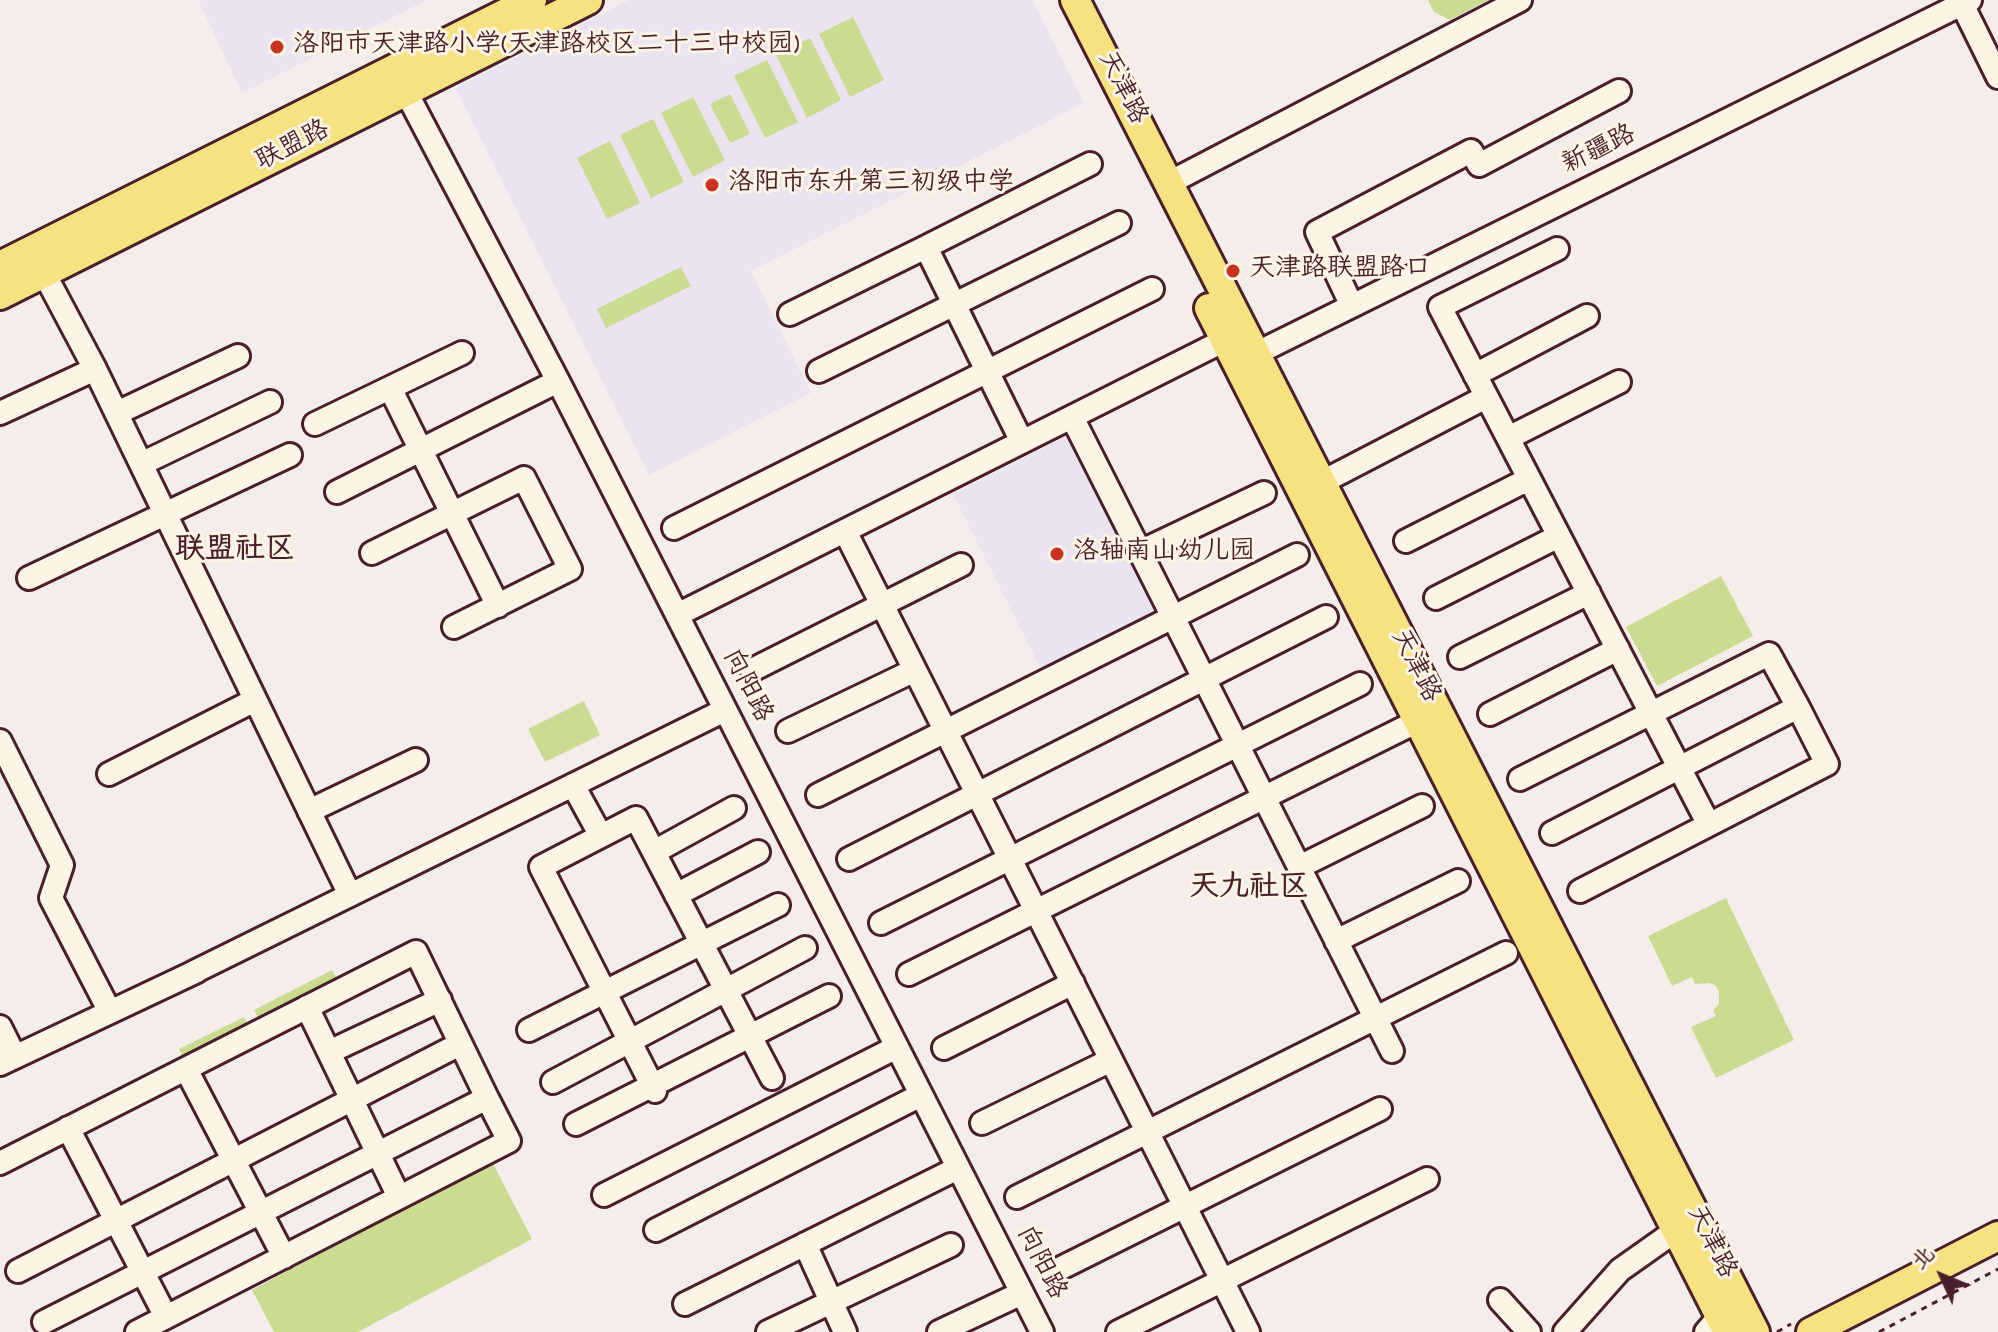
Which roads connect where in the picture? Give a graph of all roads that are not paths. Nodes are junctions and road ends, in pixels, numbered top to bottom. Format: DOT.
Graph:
graph roads {
  1 [pos="532,0"];
  2 [pos="588,0"];
  3 [pos="1053,0"];
  4 [pos="1075,0"];
  5 [pos="1520,0"];
  6 [pos="1964,1"];
  7 [pos="1998,77"];
  8 [pos="402,80"];
  9 [pos="1619,91"];
  10 [pos="1090,164"];
  11 [pos="1167,184"];
  12 [pos="1119,223"];
  13 [pos="926,247"];
  14 [pos="1557,249"];
  15 [pos="0,266"];
  16 [pos="44,273"];
  17 [pos="1152,289"];
  18 [pos="0,295"];
  19 [pos="954,304"];
  20 [pos="1352,306"];
  21 [pos="790,314"];
  22 [pos="1587,316"];
  23 [pos="1241,342"];
  24 [pos="462,353"];
  25 [pos="238,356"];
  26 [pos="95,369"];
  27 [pos="819,371"];
  28 [pos="987,372"];
  29 [pos="1475,375"];
  30 [pos="558,381"];
  31 [pos="1619,382"];
  32 [pos="390,388"];
  33 [pos="1486,397"];
  34 [pos="270,402"];
  35 [pos="0,413"];
  36 [pos="117,413"];
  37 [pos="1072,417"];
  38 [pos="315,424"];
  39 [pos="1508,438"];
  40 [pos="1022,442"];
  41 [pos="421,450"];
  42 [pos="290,455"];
  43 [pos="141,464"];
  44 [pos="1529,479"];
  45 [pos="1311,488"];
  46 [pos="337,492"];
  47 [pos="1264,493"];
  48 [pos="452,513"];
  49 [pos="165,514"];
  50 [pos="674,528"];
  51 [pos="845,531"];
  52 [pos="1559,536"];
  53 [pos="1406,541"];
  54 [pos="1140,552"];
  55 [pos="372,553"];
  56 [pos="1297,555"];
  57 [pos="961,565"];
  58 [pos="29,578"];
  59 [pos="1589,593"];
  60 [pos="1436,598"];
  61 [pos="883,604"];
  62 [pos="498,606"];
  63 [pos="677,615"];
  64 [pos="1173,617"];
  65 [pos="1326,617"];
  66 [pos="454,627"];
  67 [pos="1618,649"];
  68 [pos="1460,657"];
  69 [pos="752,670"];
  70 [pos="915,670"];
  71 [pos="1204,679"];
  72 [pos="1360,684"];
  73 [pos="255,700"];
  74 [pos="1798,707"];
  75 [pos="725,710"];
  76 [pos="1651,713"];
  77 [pos="1490,714"];
  78 [pos="1427,716"];
  79 [pos="788,731"];
  80 [pos="946,731"];
  81 [pos="0,741"];
  82 [pos="1238,745"];
  83 [pos="416,760"];
  84 [pos="1679,767"];
  85 [pos="109,774"];
  86 [pos="1520,779"];
  87 [pos="573,785"];
  88 [pos="978,794"];
  89 [pos="818,795"];
  90 [pos="1264,797"];
  91 [pos="1422,806"];
  92 [pos="734,808"];
  93 [pos="309,811"];
  94 [pos="1708,823"];
  95 [pos="1552,833"];
  96 [pos="601,836"];
  97 [pos="654,852"];
  98 [pos="758,852"];
  99 [pos="1010,858"];
  100 [pos="849,859"];
  101 [pos="1299,867"];
  102 [pos="1458,881"];
  103 [pos="1580,891"];
  104 [pos="350,895"];
  105 [pos="676,895"];
  106 [pos="778,905"];
  107 [pos="1036,911"];
  108 [pos="881,923"];
  109 [pos="1336,941"];
  110 [pos="702,943"];
  111 [pos="805,948"];
  112 [pos="1506,953"];
  113 [pos="909,974"];
  114 [pos="1073,983"];
  115 [pos="726,990"];
  116 [pos="604,992"];
  117 [pos="829,996"];
  118 [pos="440,1000"];
  119 [pos="307,1007"];
  120 [pos="110,1012"];
  121 [pos="1375,1018"];
  122 [pos="0,1027"];
  123 [pos="529,1030"];
  124 [pos="750,1036"];
  125 [pos="630,1041"];
  126 [pos="460,1044"];
  127 [pos="897,1047"];
  128 [pos="944,1048"];
  129 [pos="1392,1051"];
  130 [pos="329,1052"];
  131 [pos="1111,1060"];
  132 [pos="7,1061"];
  133 [pos="186,1069"];
  134 [pos="772,1078"];
  135 [pos="553,1082"];
  136 [pos="654,1088"];
  137 [pos="921,1095"];
  138 [pos="487,1098"];
  139 [pos="352,1099"];
  140 [pos="1380,1109"];
  141 [pos="982,1123"];
  142 [pos="576,1124"];
  143 [pos="68,1128"];
  144 [pos="1148,1132"];
  145 [pos="378,1153"];
  146 [pos="234,1160"];
  147 [pos="0,1163"];
  148 [pos="958,1168"];
  149 [pos="1427,1179"];
  150 [pos="604,1195"];
  151 [pos="399,1197"];
  152 [pos="1017,1197"];
  153 [pos="1185,1206"];
  154 [pos="261,1212"];
  155 [pos="116,1221"];
  156 [pos="1678,1229"];
  157 [pos="656,1230"];
  158 [pos="1998,1236"];
  159 [pos="805,1244"];
  160 [pos="951,1245"];
  161 [pos="284,1257"];
  162 [pos="1998,1257"];
  163 [pos="18,1271"];
  164 [pos="143,1272"];
  165 [pos="1053,1272"];
  166 [pos="1222,1280"];
  167 [pos="1022,1293"];
  168 [pos="1500,1300"];
  169 [pos="831,1302"];
  170 [pos="685,1304"];
  171 [pos="166,1317"];
  172 [pos="44,1322"];
  173 [pos="1718,1327"];
  174 [pos="137,1332"];
  175 [pos="768,1332"];
  176 [pos="845,1332"];
  177 [pos="939,1332"];
  178 [pos="1042,1332"];
  179 [pos="1118,1332"];
  180 [pos="1248,1332"];
  181 [pos="1529,1332"];
  182 [pos="1565,1332"];
  183 [pos="1755,1332"];
  184 [pos="1811,1332"];
  185 [pos="1851,1332"];
  1 -- 8 [label="main road, 联盟路"];
  2 -- 8 [label="main road, 联盟路"];
  3 -- 23 [label="main road, 天津路"];
  4 -- 11 [label="main road, 天津路"];
  5 -- 11 [label="street"];
  6 -- 7 [label="street"];
  6 -- 20 [label="street, 新疆路"];
  8 -- 15 [label="main road, 联盟路"];
  8 -- 16 [label="main road, 联盟路"];
  8 -- 30 [label="street, 向阳路"];
  9 -- 20 [label="street"];
  10 -- 13 [label="street"];
  11 -- 23 [label="main road, 天津路"];
  12 -- 19 [label="street"];
  13 -- 19 [label="street"];
  13 -- 21 [label="street"];
  14 -- 29 [label="street"];
  16 -- 18 [label="main road, 联盟路"];
  16 -- 26 [label="street"];
  17 -- 28 [label="street"];
  19 -- 27 [label="street"];
  19 -- 28 [label="street"];
  20 -- 23 [label="street, 新疆路"];
  22 -- 29 [label="street"];
  23 -- 37 [label="street, 新疆路"];
  23 -- 45 [label="main road, 天津路"];
  24 -- 32 [label="street"];
  25 -- 36 [label="street"];
  26 -- 35 [label="street"];
  26 -- 36 [label="street"];
  28 -- 40 [label="street"];
  28 -- 50 [label="street"];
  29 -- 33 [label="street"];
  30 -- 41 [label="street"];
  30 -- 63 [label="street, 向阳路"];
  31 -- 39 [label="street"];
  32 -- 38 [label="street"];
  32 -- 41 [label="street"];
  33 -- 39 [label="street"];
  33 -- 45 [label="street"];
  34 -- 43 [label="street"];
  36 -- 43 [label="street"];
  37 -- 40 [label="street, 新疆路"];
  37 -- 54 [label="street"];
  39 -- 44 [label="street"];
  40 -- 51 [label="street, 新疆路"];
  41 -- 46 [label="street"];
  41 -- 48 [label="street"];
  42 -- 49 [label="street"];
  43 -- 49 [label="street"];
  44 -- 52 [label="street"];
  44 -- 53 [label="street"];
  45 -- 78 [label="main road, 天津路"];
  47 -- 54 [label="street"];
  48 -- 55 [label="street"];
  48 -- 62 [label="street"];
  48 -- 62 [label="street"];
  49 -- 58 [label="street"];
  49 -- 73 [label="street"];
  51 -- 61 [label="street"];
  51 -- 63 [label="street, 新疆路"];
  52 -- 59 [label="street"];
  52 -- 60 [label="street"];
  54 -- 64 [label="street"];
  56 -- 64 [label="street"];
  57 -- 61 [label="street"];
  59 -- 67 [label="street"];
  59 -- 68 [label="street"];
  61 -- 69 [label="street"];
  61 -- 70 [label="street"];
  62 -- 66 [label="street"];
  63 -- 75 [label="street, 向阳路"];
  64 -- 71 [label="street"];
  64 -- 80 [label="street"];
  65 -- 71 [label="street"];
  67 -- 76 [label="street"];
  67 -- 77 [label="street"];
  70 -- 79 [label="street"];
  70 -- 80 [label="street"];
  71 -- 82 [label="street"];
  71 -- 88 [label="street"];
  72 -- 82 [label="street"];
  73 -- 85 [label="street"];
  73 -- 93 [label="street"];
  74 -- 76 [label="street"];
  74 -- 84 [label="street"];
  74 -- 94 [label="street"];
  75 -- 87 [label="street"];
  75 -- 127 [label="street, 向阳路"];
  76 -- 84 [label="street"];
  76 -- 86 [label="street"];
  78 -- 90 [label="street"];
  78 -- 156 [label="main road, 天津路"];
  78 -- 183 [label="main road, 天津路"];
  80 -- 88 [label="street"];
  80 -- 89 [label="street"];
  81 -- 120 [label="street"];
  82 -- 90 [label="street"];
  82 -- 99 [label="street"];
  83 -- 93 [label="street"];
  84 -- 94 [label="street"];
  84 -- 95 [label="street"];
  87 -- 96 [label="street"];
  87 -- 104 [label="street"];
  88 -- 99 [label="street"];
  88 -- 100 [label="street"];
  90 -- 101 [label="street"];
  90 -- 107 [label="street"];
  91 -- 101 [label="street"];
  92 -- 97 [label="street"];
  93 -- 104 [label="street"];
  94 -- 103 [label="street"];
  96 -- 97 [label="street"];
  96 -- 116 [label="street"];
  97 -- 105 [label="street"];
  98 -- 105 [label="street"];
  99 -- 107 [label="street"];
  99 -- 108 [label="street"];
  101 -- 109 [label="street"];
  102 -- 109 [label="street"];
  104 -- 120 [label="street"];
  105 -- 110 [label="street"];
  106 -- 110 [label="street"];
  107 -- 113 [label="street"];
  107 -- 114 [label="street"];
  109 -- 121 [label="street"];
  110 -- 115 [label="street"];
  110 -- 116 [label="street"];
  111 -- 115 [label="street"];
  112 -- 121 [label="street"];
  114 -- 128 [label="street"];
  114 -- 131 [label="street"];
  115 -- 124 [label="street"];
  115 -- 125 [label="street"];
  116 -- 123 [label="street"];
  116 -- 125 [label="street"];
  117 -- 124 [label="street"];
  118 -- 119 [label="street"];
  118 -- 126 [label="street"];
  118 -- 130 [label="street"];
  119 -- 130 [label="street"];
  119 -- 133 [label="street"];
  120 -- 132 [label="street"];
  121 -- 129 [label="street"];
  121 -- 144 [label="street"];
  122 -- 132 [label="street"];
  124 -- 134 [label="street"];
  124 -- 136 [label="street"];
  125 -- 135 [label="street"];
  125 -- 136 [label="street"];
  126 -- 138 [label="street"];
  126 -- 139 [label="street"];
  127 -- 137 [label="street, 向阳路"];
  127 -- 150 [label="street"];
  130 -- 139 [label="street"];
  131 -- 141 [label="street"];
  131 -- 144 [label="street"];
  133 -- 143 [label="street"];
  133 -- 146 [label="street"];
  136 -- 142 [label="street"];
  137 -- 148 [label="street, 向阳路"];
  137 -- 157 [label="street"];
  138 -- 145 [label="street"];
  138 -- 151 [label="street"];
  139 -- 145 [label="street"];
  139 -- 146 [label="street"];
  140 -- 153 [label="street"];
  143 -- 147 [label="street"];
  143 -- 155 [label="street"];
  144 -- 152 [label="street"];
  144 -- 153 [label="street"];
  145 -- 151 [label="street"];
  145 -- 154 [label="street"];
  146 -- 154 [label="street"];
  146 -- 155 [label="street"];
  148 -- 159 [label="street"];
  148 -- 167 [label="street, 向阳路"];
  149 -- 166 [label="street"];
  151 -- 161 [label="street"];
  153 -- 165 [label="street"];
  153 -- 166 [label="street"];
  154 -- 161 [label="street"];
  154 -- 164 [label="street"];
  155 -- 163 [label="street"];
  155 -- 164 [label="street"];
  156 -- 173 [label="main road, 天津路"];
  156 -- 182 [label="street"];
  158 -- 184 [label="main road"];
  159 -- 169 [label="street"];
  159 -- 170 [label="street"];
  160 -- 169 [label="street"];
  161 -- 171 [label="street"];
  162 -- 185 [label="main road"];
  164 -- 171 [label="street"];
  164 -- 172 [label="street"];
  166 -- 179 [label="street"];
  166 -- 180 [label="street"];
  167 -- 177 [label="street"];
  167 -- 178 [label="street, 向阳路"];
  168 -- 181 [label="street"];
  169 -- 175 [label="street"];
  169 -- 176 [label="street"];
  171 -- 174 [label="street"];
}
